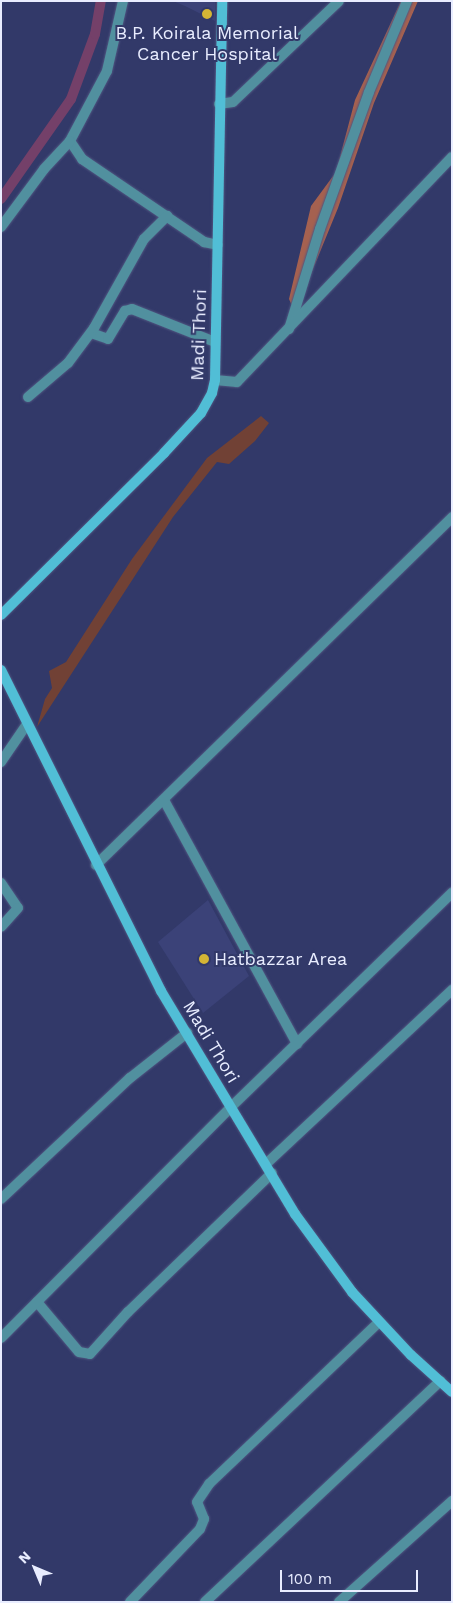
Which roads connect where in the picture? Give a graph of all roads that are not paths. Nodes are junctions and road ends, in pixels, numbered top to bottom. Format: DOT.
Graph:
graph roads {
  1 [pos="123,1"];
  2 [pos="222,1"];
  3 [pos="339,1"];
  4 [pos="407,1"];
  5 [pos="219,104"];
  6 [pos="70,141"];
  7 [pos="452,157"];
  8 [pos="166,216"];
  9 [pos="1,227"];
  10 [pos="218,245"];
  11 [pos="289,329"];
  12 [pos="91,333"];
  13 [pos="215,342"];
  14 [pos="216,380"];
  15 [pos="28,397"];
  16 [pos="452,517"];
  17 [pos="1,614"];
  18 [pos="1,671"];
  19 [pos="27,724"];
  20 [pos="1,762"];
  21 [pos="164,800"];
  22 [pos="96,865"];
  23 [pos="1,883"];
  24 [pos="452,893"];
  25 [pos="1,927"];
  26 [pos="452,990"];
  27 [pos="187,1033"];
  28 [pos="297,1044"];
  29 [pos="231,1107"];
  30 [pos="269,1168"];
  31 [pos="1,1199"];
  32 [pos="37,1302"];
  33 [pos="379,1322"];
  34 [pos="1,1338"];
  35 [pos="440,1381"];
  36 [pos="452,1392"];
  37 [pos="452,1501"];
  38 [pos="130,1602"];
  39 [pos="205,1602"];
  40 [pos="339,1602"];
  1 -- 6 [label="street"];
  2 -- 5 [label="main road, Madi Thori"];
  3 -- 5 [label="street"];
  4 -- 11 [label="street"];
  5 -- 10 [label="main road, Madi Thori"];
  6 -- 8 [label="street"];
  6 -- 9 [label="street"];
  7 -- 11 [label="street"];
  8 -- 10 [label="street"];
  8 -- 12 [label="street"];
  10 -- 13 [label="main road, Madi Thori"];
  11 -- 14 [label="street"];
  12 -- 13 [label="street"];
  12 -- 15 [label="street"];
  13 -- 14 [label="main road, Madi Thori"];
  14 -- 17 [label="main road, Madi Thori"];
  16 -- 21 [label="street"];
  18 -- 19 [label="main road, Madi Thori"];
  19 -- 20 [label="street"];
  19 -- 22 [label="main road, Madi Thori"];
  21 -- 22 [label="street"];
  21 -- 28 [label="street"];
  22 -- 27 [label="main road, Madi Thori"];
  23 -- 25 [label="street"];
  24 -- 28 [label="street"];
  26 -- 30 [label="street"];
  27 -- 29 [label="main road, Madi Thori"];
  27 -- 31 [label="street"];
  28 -- 29 [label="street"];
  29 -- 30 [label="main road, Madi Thori"];
  29 -- 32 [label="street"];
  30 -- 32 [label="street"];
  30 -- 33 [label="main road, Madi Thori"];
  32 -- 34 [label="street"];
  33 -- 35 [label="main road, Madi Thori"];
  33 -- 38 [label="street"];
  35 -- 36 [label="main road, Madi Thori"];
  35 -- 39 [label="street"];
  37 -- 40 [label="street"];
}
